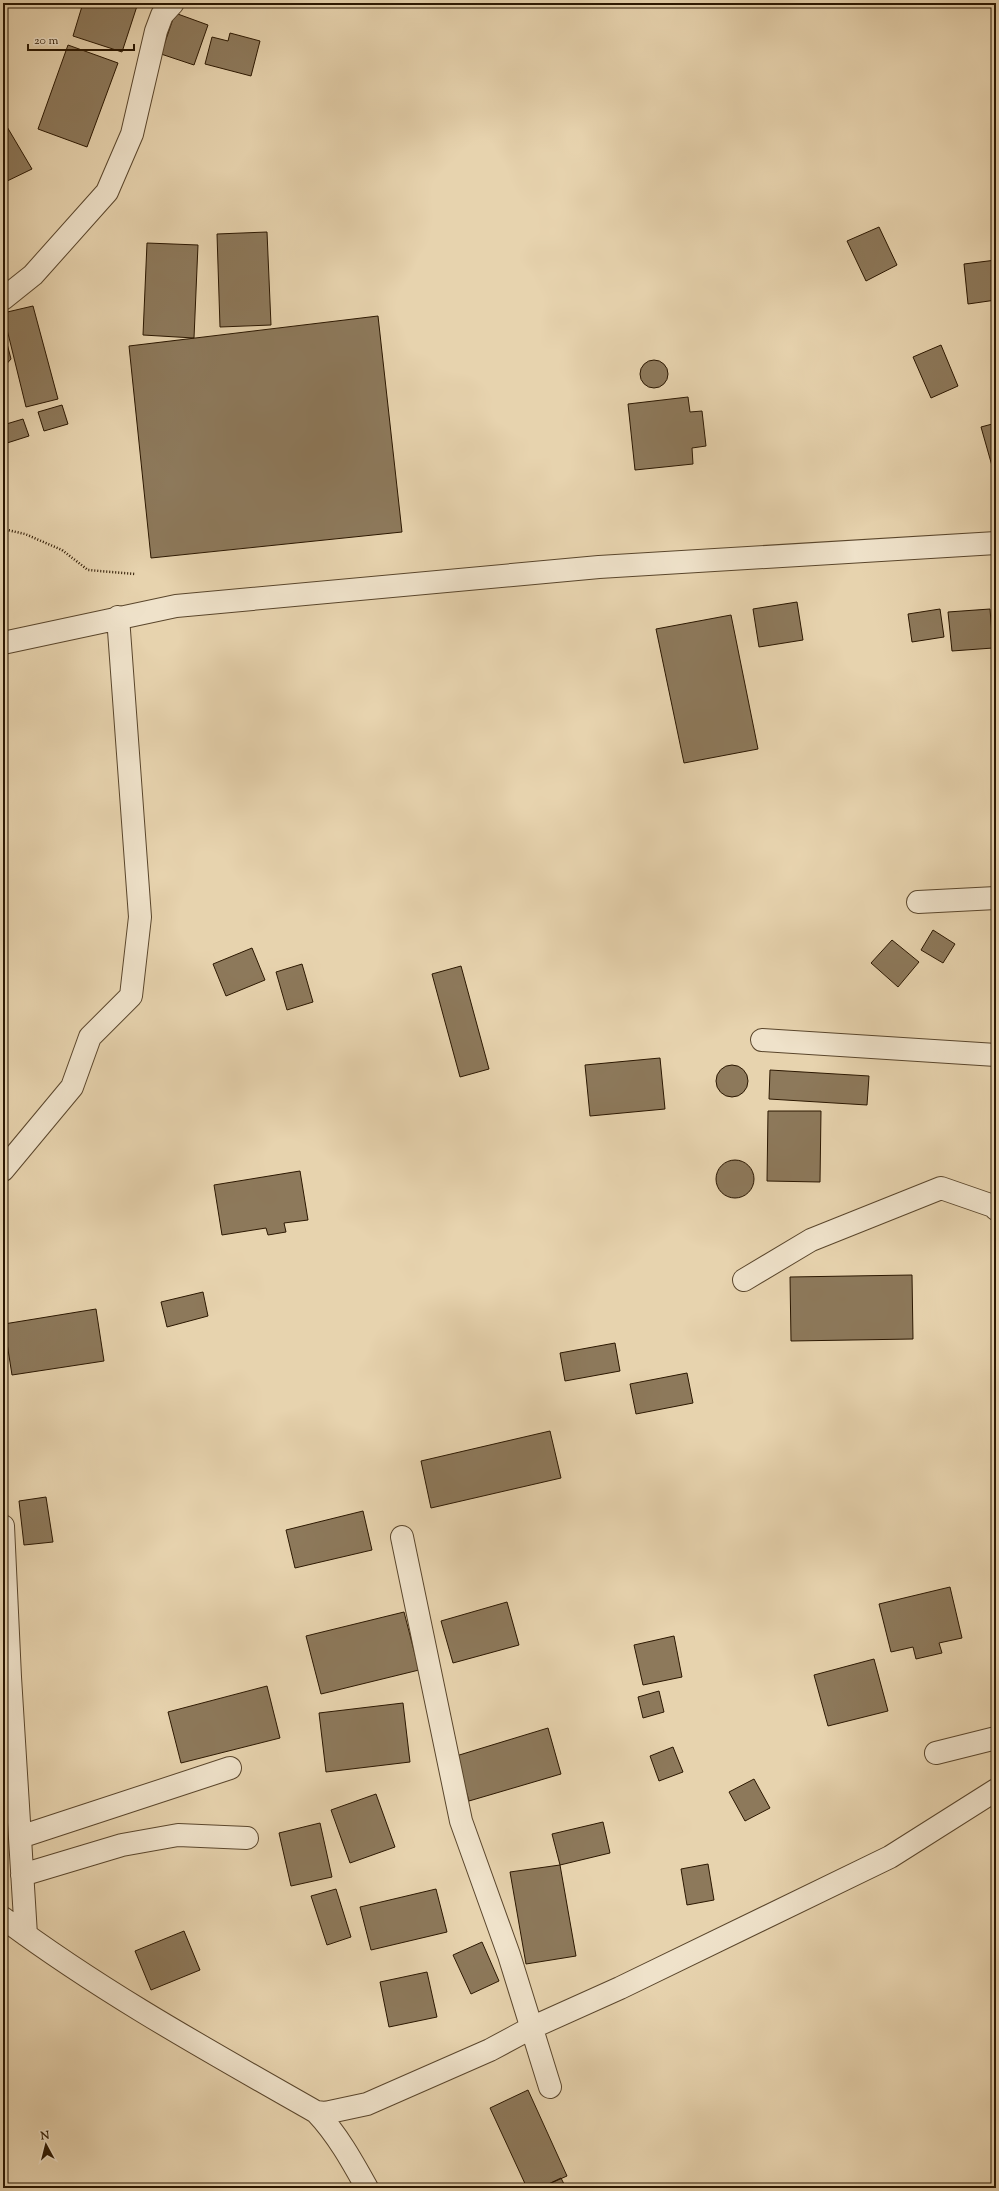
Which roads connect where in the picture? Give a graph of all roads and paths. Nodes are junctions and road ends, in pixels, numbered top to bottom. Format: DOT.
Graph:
graph roads {
  1 [pos="173,3"];
  2 [pos="3,299"];
  3 [pos="3,529"];
  4 [pos="996,543"];
  5 [pos="135,574"];
  6 [pos="118,617"];
  7 [pos="3,643"];
  8 [pos="996,898"];
  9 [pos="918,902"];
  10 [pos="762,1040"];
  11 [pos="996,1054"];
  12 [pos="3,1170"];
  13 [pos="996,1209"];
  14 [pos="744,1280"];
  15 [pos="3,1526"];
  16 [pos="402,1537"];
  17 [pos="996,1738"];
  18 [pos="936,1753"];
  19 [pos="230,1768"];
  20 [pos="996,1790"];
  21 [pos="20,1837"];
  22 [pos="247,1838"];
  23 [pos="22,1875"];
  24 [pos="3,1918"];
  25 [pos="26,1935"];
  26 [pos="531,2028"];
  27 [pos="550,2087"];
  28 [pos="316,2112"];
  29 [pos="367,2188"];
  1 -- 2 [label="street"];
  3 -- 5 [label="path"];
  4 -- 6 [label="street"];
  6 -- 7 [label="street"];
  6 -- 12 [label="street"];
  8 -- 9 [label="street"];
  10 -- 11 [label="street"];
  13 -- 14 [label="street"];
  15 -- 21 [label="street"];
  16 -- 26 [label="street"];
  17 -- 18 [label="street"];
  19 -- 21 [label="street"];
  20 -- 26 [label="street"];
  21 -- 23 [label="street"];
  22 -- 23 [label="street"];
  23 -- 25 [label="street"];
  24 -- 25 [label="street"];
  25 -- 28 [label="street"];
  26 -- 27 [label="street"];
  26 -- 28 [label="street"];
  28 -- 29 [label="street"];
}
